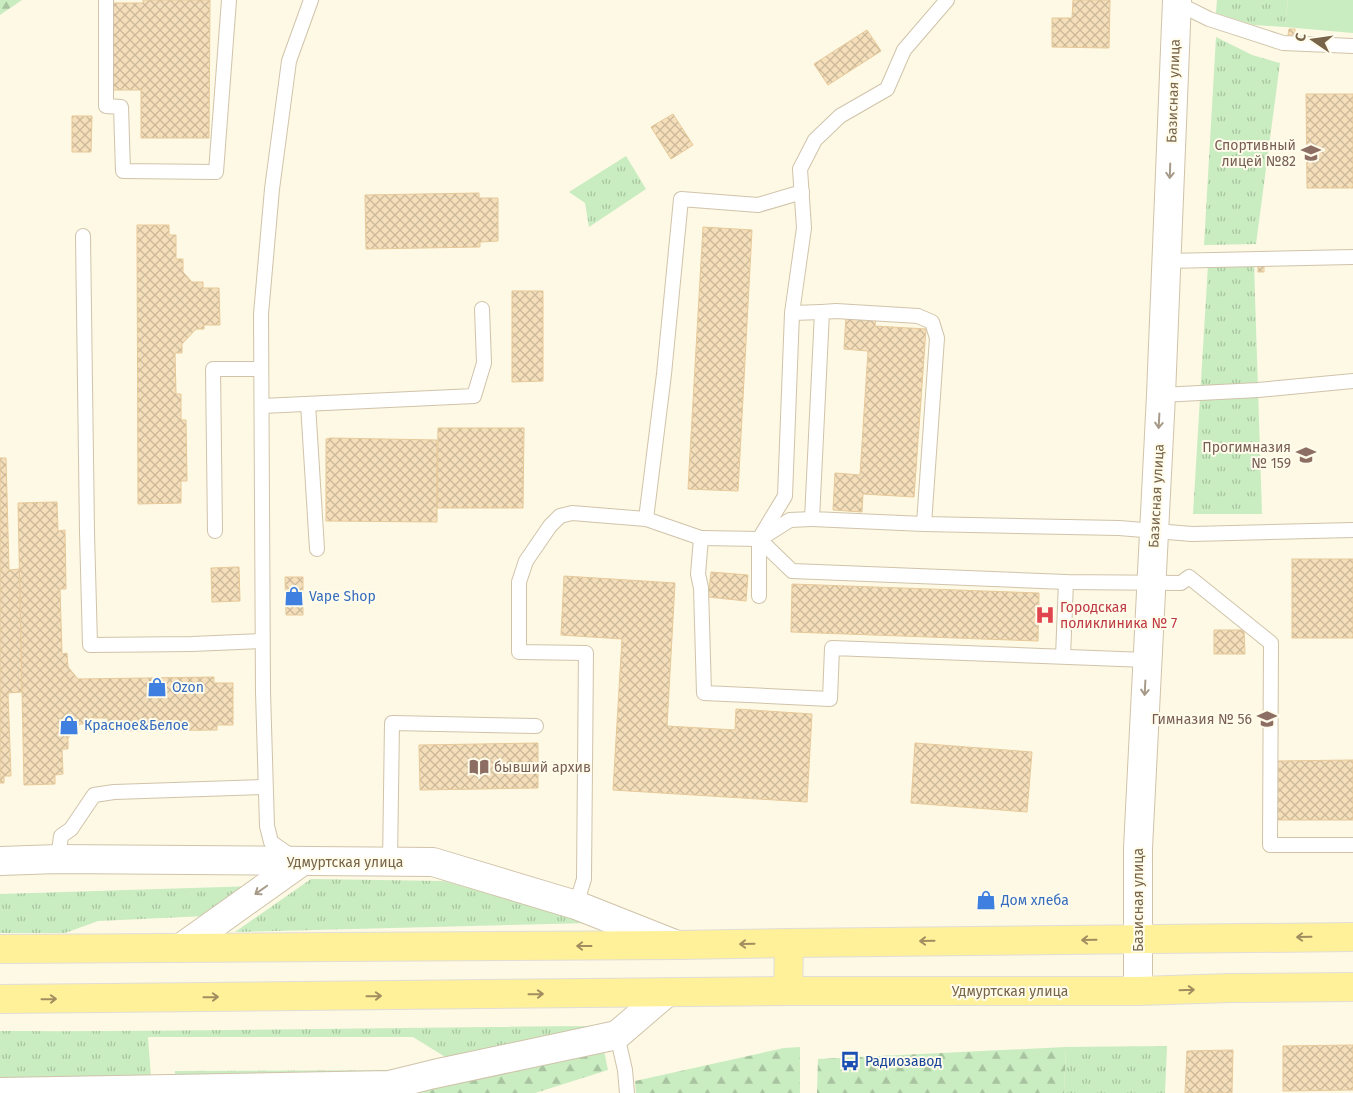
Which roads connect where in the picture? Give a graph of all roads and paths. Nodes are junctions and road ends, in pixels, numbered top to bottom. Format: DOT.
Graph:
graph roads {
  1 [pos="106,0"];
  2 [pos="229,0"];
  3 [pos="311,0"];
  4 [pos="948,0"];
  5 [pos="1177,1"];
  6 [pos="1353,46"];
  7 [pos="802,192"];
  8 [pos="83,236"];
  9 [pos="1353,258"];
  10 [pos="1166,261"];
  11 [pos="482,309"];
  12 [pos="822,312"];
  13 [pos="792,313"];
  14 [pos="261,369"];
  15 [pos="1353,381"];
  16 [pos="1161,395"];
  17 [pos="308,404"];
  18 [pos="262,406"];
  19 [pos="812,518"];
  20 [pos="646,519"];
  21 [pos="924,524"];
  22 [pos="1154,530"];
  23 [pos="1353,530"];
  24 [pos="215,531"];
  25 [pos="700,538"];
  26 [pos="759,539"];
  27 [pos="317,549"];
  28 [pos="1066,582"];
  29 [pos="1151,583"];
  30 [pos="759,596"];
  31 [pos="262,641"];
  32 [pos="1063,656"];
  33 [pos="1146,660"];
  34 [pos="536,726"];
  35 [pos="265,787"];
  36 [pos="1353,845"];
  37 [pos="0,860"];
  38 [pos="58,860"];
  39 [pos="301,862"];
  40 [pos="390,862"];
  41 [pos="576,905"];
  42 [pos="1353,937"];
  43 [pos="1138,940"];
  44 [pos="789,943"];
  45 [pos="677,946"];
  46 [pos="182,947"];
  47 [pos="0,949"];
  48 [pos="1353,987"];
  49 [pos="788,991"];
  50 [pos="1138,991"];
  51 [pos="666,993"];
  52 [pos="0,999"];
  53 [pos="617,1035"];
  54 [pos="226,1091"];
  55 [pos="10,1092"];
  56 [pos="627,1093"];
  1 -- 2 [label="lane"];
  3 -- 14 [label="lane"];
  4 -- 7 [label="lane"];
  5 -- 6 [label="lane"];
  5 -- 10 [label="street, Базисная улица, one-way"];
  7 -- 13 [label="lane"];
  7 -- 20 [label="lane"];
  8 -- 31 [label="lane"];
  9 -- 10 [label="lane"];
  10 -- 16 [label="street, Базисная улица"];
  11 -- 17 [label="lane"];
  12 -- 13 [label="lane"];
  12 -- 19 [label="lane"];
  12 -- 21 [label="lane"];
  13 -- 26 [label="lane"];
  14 -- 18 [label="lane"];
  14 -- 24 [label="lane"];
  15 -- 16 [label="lane"];
  16 -- 22 [label="street, Базисная улица, one-way"];
  17 -- 18 [label="lane"];
  17 -- 27 [label="lane"];
  18 -- 31 [label="lane"];
  19 -- 21 [label="lane"];
  19 -- 26 [label="lane"];
  20 -- 25 [label="lane"];
  20 -- 41 [label="lane"];
  21 -- 22 [label="lane"];
  22 -- 23 [label="lane"];
  22 -- 29 [label="street, Базисная улица"];
  25 -- 26 [label="lane"];
  25 -- 32 [label="lane"];
  26 -- 28 [label="lane"];
  26 -- 30 [label="lane"];
  28 -- 29 [label="lane"];
  28 -- 32 [label="lane"];
  29 -- 33 [label="street, Базисная улица"];
  29 -- 36 [label="lane"];
  31 -- 35 [label="lane"];
  32 -- 33 [label="lane"];
  33 -- 43 [label="street, Базисная улица, one-way"];
  34 -- 40 [label="lane"];
  35 -- 38 [label="lane"];
  35 -- 39 [label="lane"];
  37 -- 38 [label="street, Удмуртская улица"];
  38 -- 39 [label="street, Удмуртская улица"];
  39 -- 40 [label="street, Удмуртская улица"];
  39 -- 46 [label="street, one-way"];
  40 -- 41 [label="street, Удмуртская улица"];
  41 -- 45 [label="street, Удмуртская улица"];
  42 -- 43 [label="main road, Удмуртская улица, one-way"];
  43 -- 44 [label="main road, Удмуртская улица, one-way"];
  43 -- 50 [label="street, Базисная улица"];
  44 -- 45 [label="main road, Удмуртская улица, one-way"];
  44 -- 49 [label="main road"];
  45 -- 46 [label="main road, Удмуртская улица, one-way"];
  46 -- 47 [label="main road, Удмуртская улица"];
  50 -- 48 [label="main road, Удмуртская улица, one-way"];
  49 -- 50 [label="main road, Удмуртская улица"];
  49 -- 51 [label="main road, Удмуртская улица"];
  52 -- 51 [label="main road, Удмуртская улица, one-way"];
  51 -- 53 [label="street"];
  53 -- 54 [label="street"];
  53 -- 56 [label="lane"];
  54 -- 55 [label="street"];
}
